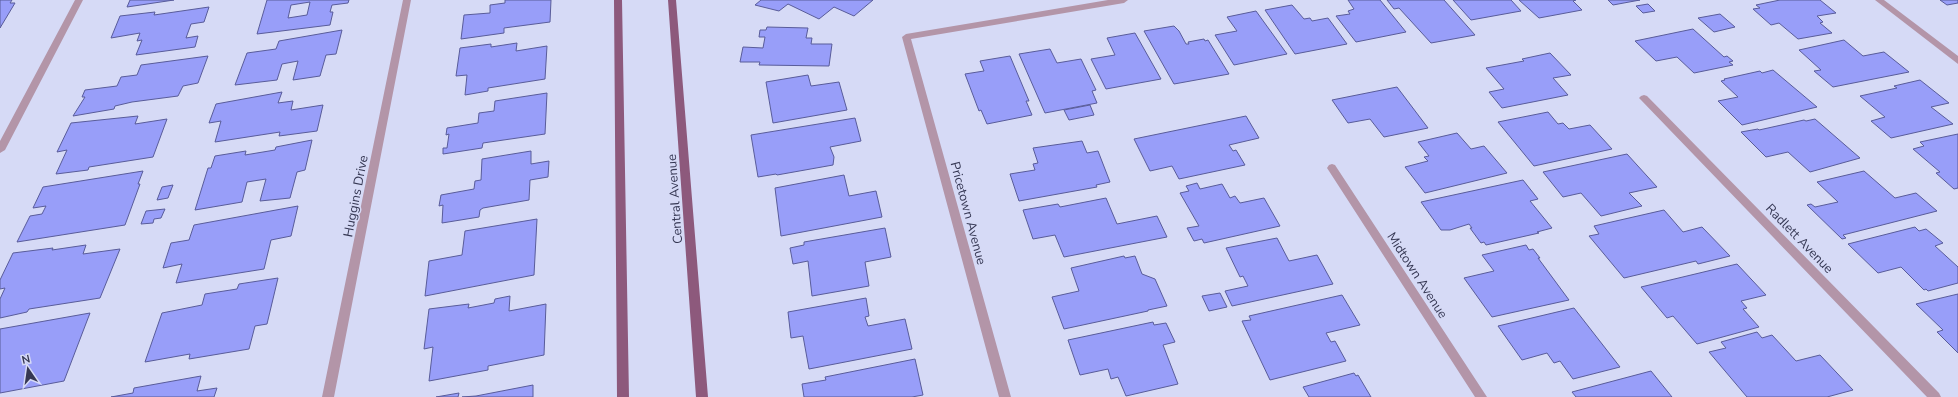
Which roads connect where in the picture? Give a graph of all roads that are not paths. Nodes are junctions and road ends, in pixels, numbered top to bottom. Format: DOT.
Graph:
graph roads {
  1 [pos="79,0"];
  2 [pos="407,0"];
  3 [pos="618,0"];
  4 [pos="672,0"];
  5 [pos="1124,0"];
  6 [pos="1879,0"];
  7 [pos="1958,61"];
  8 [pos="1644,98"];
  9 [pos="0,150"];
  10 [pos="1332,168"];
  11 [pos="328,397"];
  12 [pos="622,397"];
  13 [pos="702,397"];
  14 [pos="1005,397"];
  15 [pos="1482,397"];
  16 [pos="1935,397"];
  1 -- 9 [label="street"];
  2 -- 11 [label="street, Huggins Drive"];
  3 -- 12 [label="main road"];
  4 -- 13 [label="main road, Central Avenue"];
  5 -- 14 [label="street, Pricetown Avenue"];
  6 -- 7 [label="street"];
  8 -- 16 [label="street, Radlett Avenue"];
  10 -- 15 [label="street, Midtown Avenue"];
}
